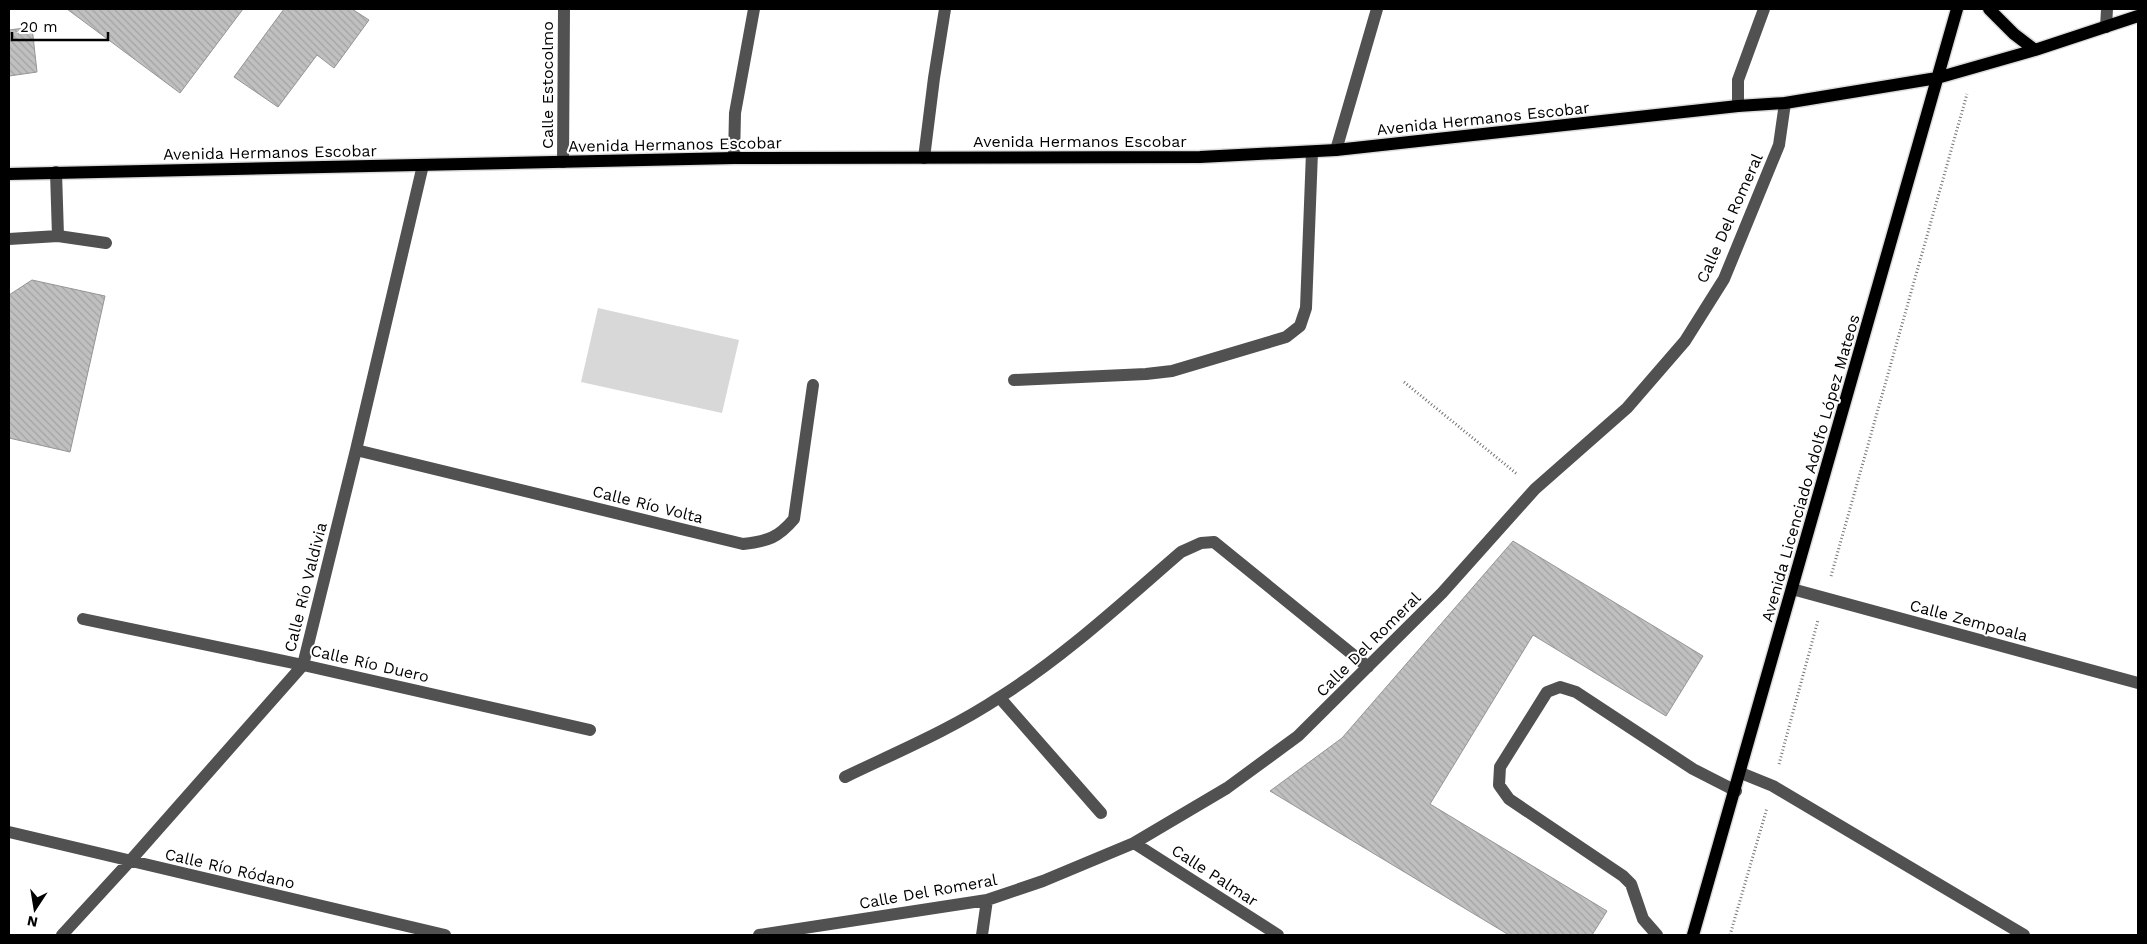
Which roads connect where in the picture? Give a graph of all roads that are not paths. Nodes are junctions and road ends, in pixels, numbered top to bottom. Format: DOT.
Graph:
graph roads {
  1 [pos="564,9"];
  2 [pos="754,9"];
  3 [pos="945,9"];
  4 [pos="1376,9"];
  5 [pos="1764,9"];
  6 [pos="1957,9"];
  7 [pos="1989,9"];
  8 [pos="2106,9"];
  9 [pos="2138,16"];
  10 [pos="2106,27"];
  11 [pos="2035,50"];
  12 [pos="1937,78"];
  13 [pos="1786,103"];
  14 [pos="1738,106"];
  15 [pos="1336,150"];
  16 [pos="1312,152"];
  17 [pos="734,158"];
  18 [pos="924,158"];
  19 [pos="563,162"];
  20 [pos="423,165"];
  21 [pos="56,172"];
  22 [pos="9,174"];
  23 [pos="58,236"];
  24 [pos="9,239"];
  25 [pos="106,243"];
  26 [pos="1014,380"];
  27 [pos="813,385"];
  28 [pos="356,450"];
  29 [pos="1792,589"];
  30 [pos="83,619"];
  31 [pos="302,665"];
  32 [pos="1368,667"];
  33 [pos="2138,683"];
  34 [pos="1000,698"];
  35 [pos="590,730"];
  36 [pos="1741,773"];
  37 [pos="845,777"];
  38 [pos="1736,791"];
  39 [pos="1101,813"];
  40 [pos="9,832"];
  41 [pos="1134,843"];
  42 [pos="130,862"];
  43 [pos="987,900"];
  44 [pos="62,935"];
  45 [pos="445,935"];
  46 [pos="759,935"];
  47 [pos="982,935"];
  48 [pos="1278,935"];
  49 [pos="1657,935"];
  50 [pos="1693,935"];
  51 [pos="2024,935"];
  1 -- 19 [label="street, Calle Estocolmo"];
  2 -- 17 [label="street"];
  3 -- 18 [label="street"];
  4 -- 15 [label="street"];
  5 -- 14 [label="street"];
  6 -- 12 [label="main road, Avenida Licenciado Adolfo López Mateos"];
  7 -- 11 [label="main road"];
  8 -- 10 [label="street"];
  9 -- 10 [label="main road, Avenida Hermanos Escobar"];
  10 -- 11 [label="main road, Avenida Hermanos Escobar"];
  11 -- 12 [label="main road, Avenida Hermanos Escobar"];
  12 -- 13 [label="main road, Avenida Hermanos Escobar"];
  12 -- 29 [label="main road, Avenida Licenciado Adolfo López Mateos"];
  13 -- 14 [label="main road, Avenida Hermanos Escobar"];
  13 -- 32 [label="street, Calle Del Romeral"];
  14 -- 15 [label="main road, Avenida Hermanos Escobar"];
  15 -- 16 [label="main road, Avenida Hermanos Escobar"];
  16 -- 18 [label="main road, Avenida Hermanos Escobar"];
  16 -- 26 [label="street"];
  17 -- 18 [label="main road, Avenida Hermanos Escobar"];
  17 -- 19 [label="main road, Avenida Hermanos Escobar"];
  19 -- 20 [label="main road, Avenida Hermanos Escobar"];
  20 -- 21 [label="main road, Avenida Hermanos Escobar"];
  20 -- 28 [label="street, Calle Río Valdivia"];
  21 -- 22 [label="main road, Avenida Hermanos Escobar"];
  21 -- 23 [label="street"];
  23 -- 24 [label="street"];
  23 -- 25 [label="street"];
  27 -- 28 [label="street, Calle Río Volta"];
  28 -- 31 [label="street, Calle Río Valdivia"];
  29 -- 33 [label="street, Calle Zempoala"];
  29 -- 36 [label="main road, Avenida Licenciado Adolfo López Mateos"];
  30 -- 31 [label="street, Calle Río Duero"];
  31 -- 35 [label="street, Calle Río Duero"];
  31 -- 42 [label="street, Calle Río Valdivia"];
  32 -- 34 [label="street"];
  32 -- 41 [label="street, Calle Del Romeral"];
  34 -- 37 [label="street"];
  34 -- 39 [label="street"];
  36 -- 38 [label="main road, Avenida Licenciado Adolfo López Mateos"];
  36 -- 51 [label="street"];
  38 -- 49 [label="street"];
  38 -- 50 [label="main road, Avenida Licenciado Adolfo López Mateos"];
  40 -- 42 [label="street, Calle Río Ródano"];
  41 -- 43 [label="street, Calle Del Romeral"];
  41 -- 48 [label="street, Calle Palmar"];
  42 -- 44 [label="street, Calle Río Valdivia"];
  42 -- 45 [label="street, Calle Río Ródano"];
  43 -- 46 [label="street, Calle Del Romeral"];
  43 -- 47 [label="street"];
}
